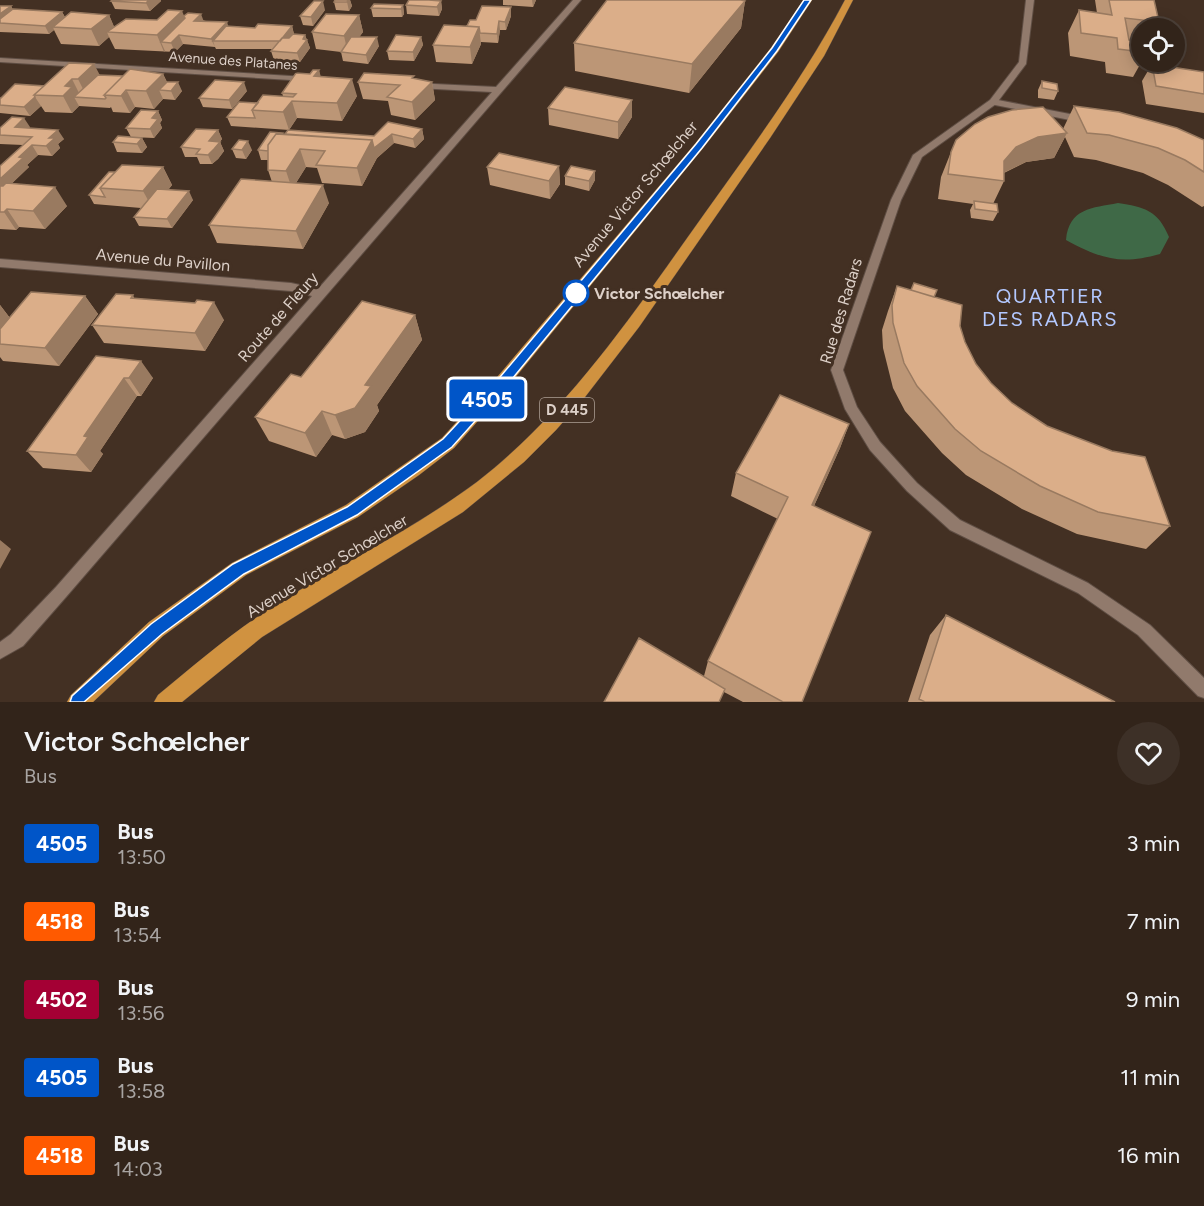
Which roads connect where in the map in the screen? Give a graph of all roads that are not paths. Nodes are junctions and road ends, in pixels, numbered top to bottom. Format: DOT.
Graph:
graph roads {
  1 [pos="578,0"];
  2 [pos="808,0"];
  3 [pos="849,0"];
  4 [pos="1030,0"];
  5 [pos="0,60"];
  6 [pos="320,79"];
  7 [pos="403,84"];
  8 [pos="501,90"];
  9 [pos="993,102"];
  10 [pos="1093,122"];
  11 [pos="0,263"];
  12 [pos="322,294"];
  13 [pos="0,651"];
  14 [pos="1204,690"];
  15 [pos="78,702"];
  16 [pos="165,702"];
  1 -- 8 [label="street, Route de Fleury"];
  2 -- 15 [label="main road, Avenue Victor Schœlcher"];
  3 -- 16 [label="main road, Avenue Victor Schœlcher / D 445"];
  4 -- 9 [label="street, Rue des Radars"];
  5 -- 6 [label="street, Avenue des Platanes"];
  7 -- 8 [label="street"];
  8 -- 12 [label="street, Route de Fleury"];
  9 -- 10 [label="street"];
  9 -- 14 [label="street, Rue des Radars"];
  11 -- 12 [label="street, Avenue du Pavillon"];
  12 -- 13 [label="street, Route de Fleury"];
}
